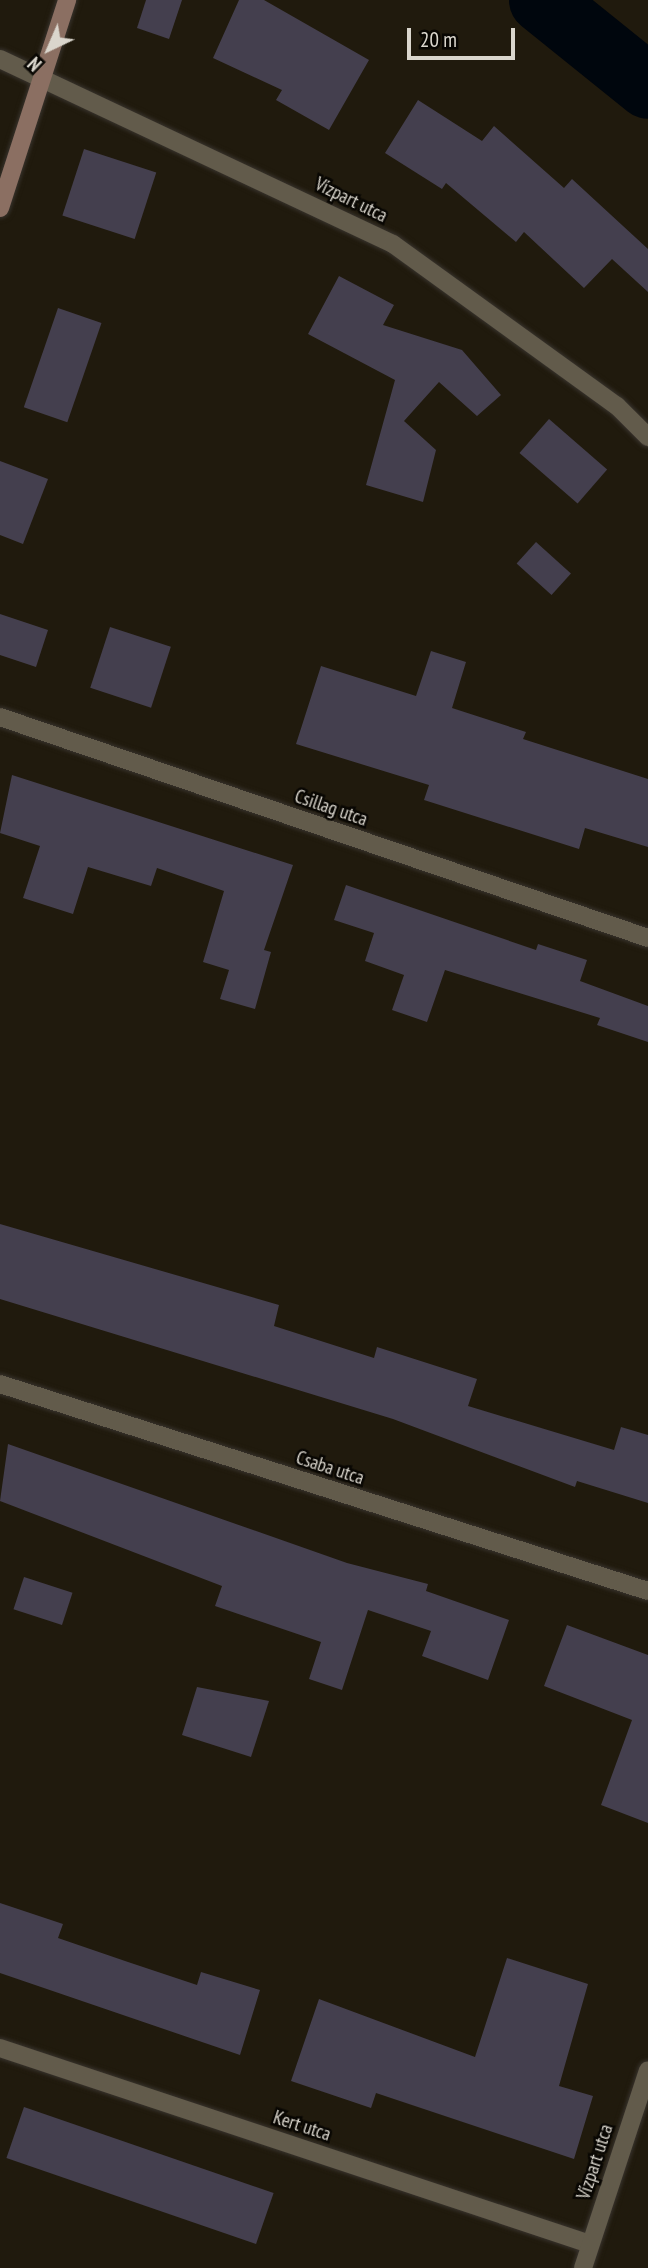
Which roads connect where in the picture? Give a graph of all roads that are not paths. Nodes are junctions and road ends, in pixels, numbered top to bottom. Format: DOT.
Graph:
graph roads {
  1 [pos="67,0"];
  2 [pos="0,59"];
  3 [pos="44,76"];
  4 [pos="0,208"];
  5 [pos="648,437"];
  6 [pos="0,717"];
  7 [pos="648,938"];
  8 [pos="0,1384"];
  9 [pos="648,1591"];
  10 [pos="0,2048"];
  11 [pos="648,2070"];
  12 [pos="590,2244"];
  13 [pos="583,2268"];
  1 -- 3 [label="street"];
  2 -- 3 [label="street, Vízpart utca"];
  3 -- 4 [label="street"];
  3 -- 5 [label="street, Vízpart utca"];
  6 -- 7 [label="street, Csillag utca"];
  8 -- 9 [label="street, Csaba utca"];
  10 -- 12 [label="street, Kert utca"];
  11 -- 12 [label="street, Vízpart utca"];
  12 -- 13 [label="street, Vízpart utca"];
}
